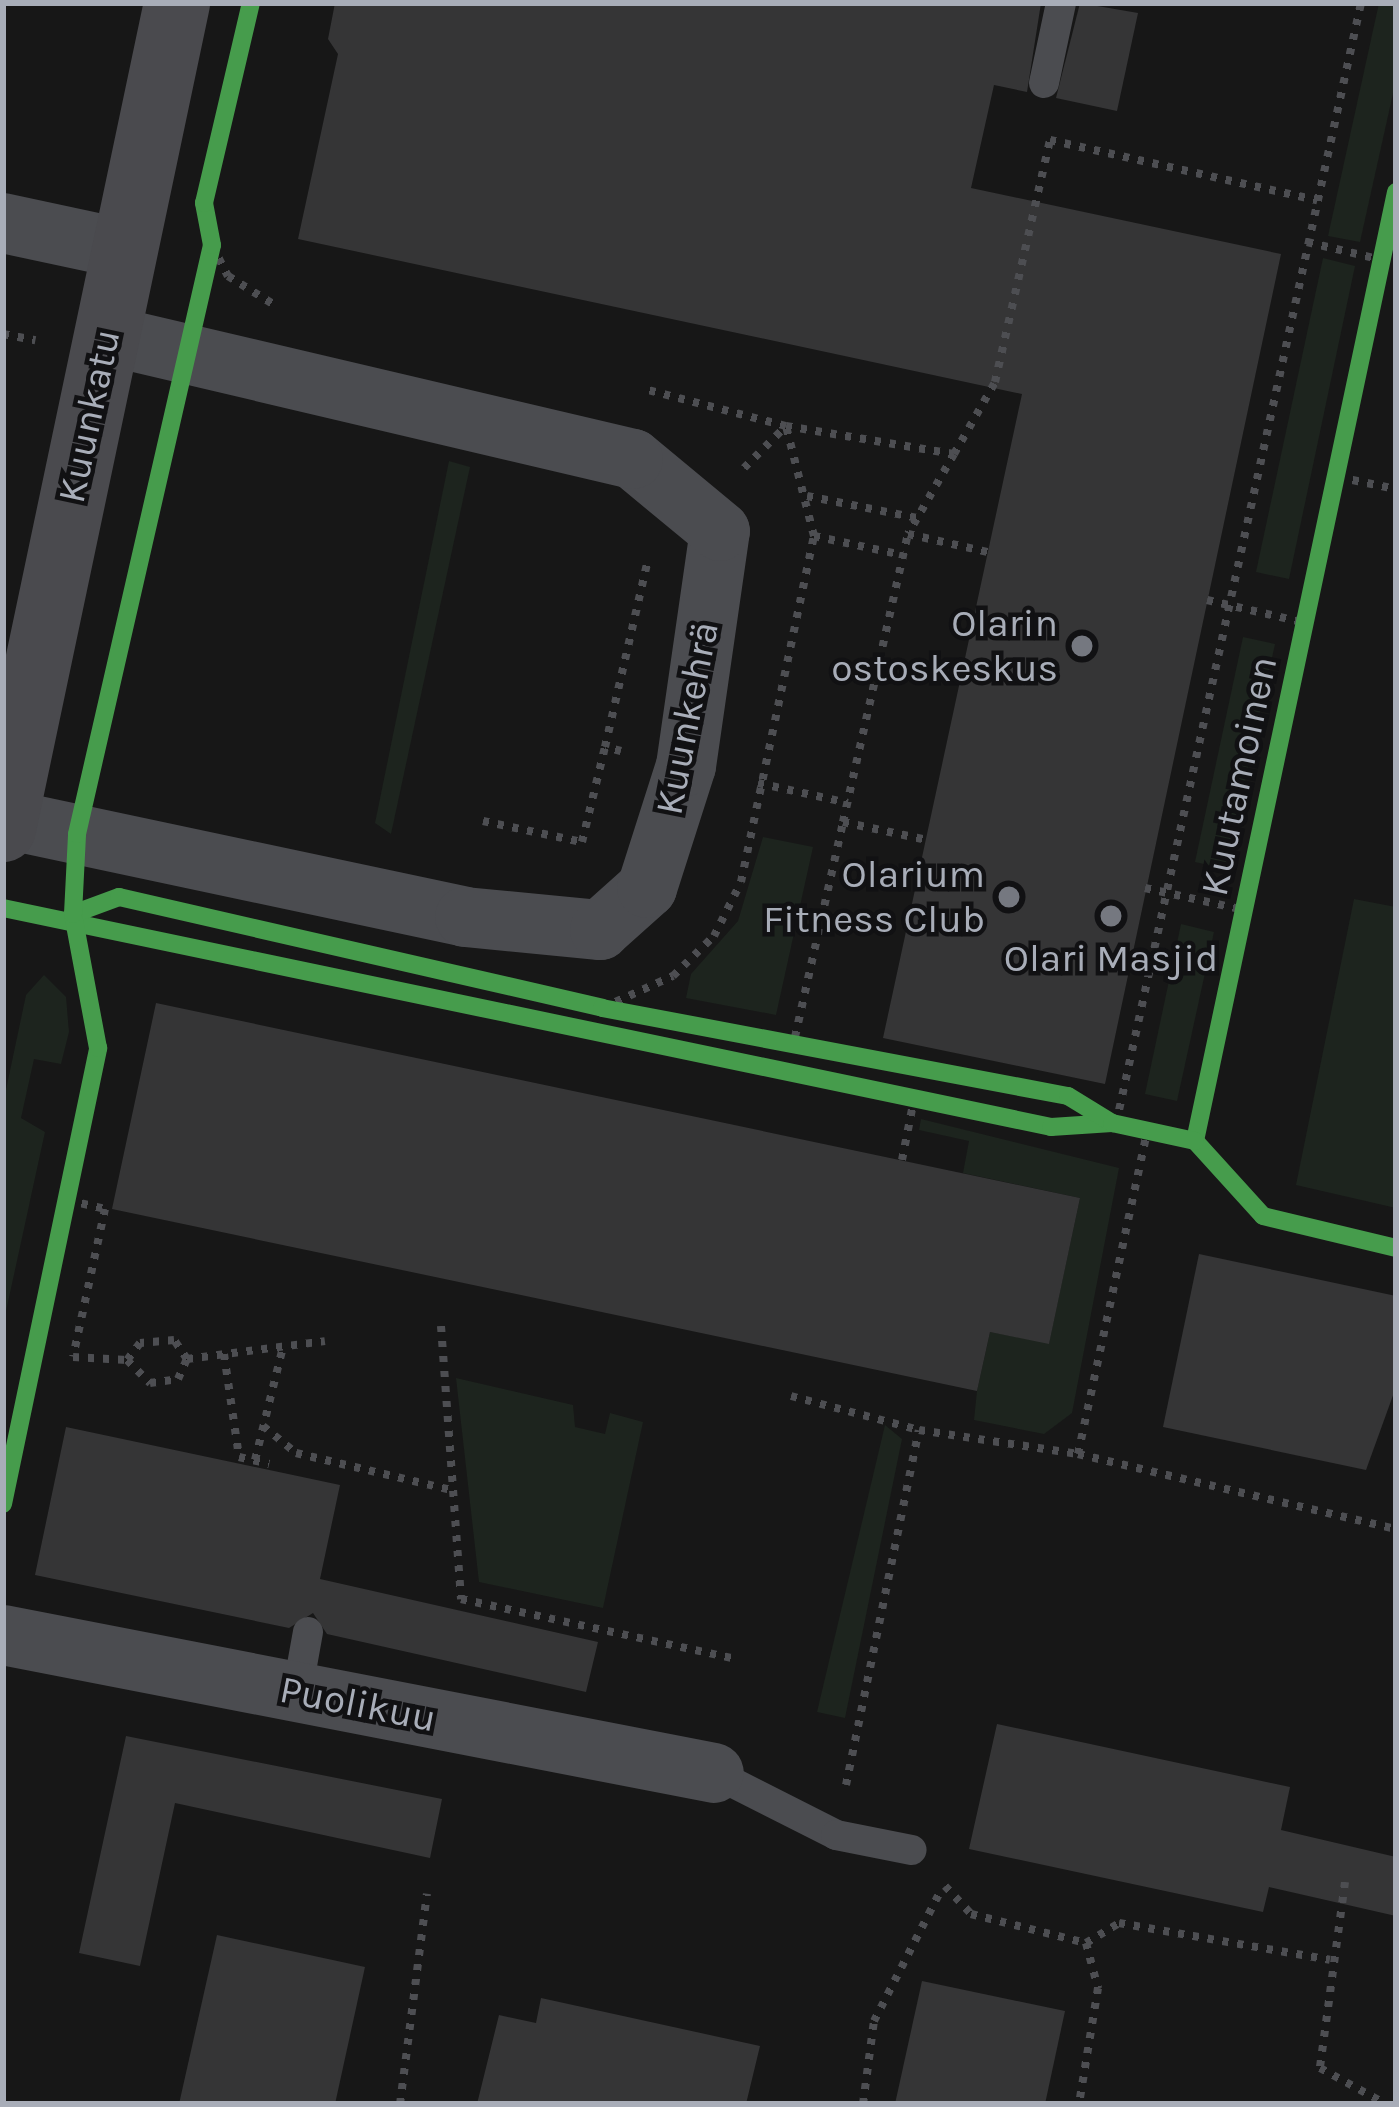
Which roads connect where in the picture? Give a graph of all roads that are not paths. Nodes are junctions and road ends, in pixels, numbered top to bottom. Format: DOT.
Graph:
graph roads {
  1 [pos="177,3"];
  2 [pos="1061,3"];
  3 [pos="1045,83"];
  4 [pos="3,223"];
  5 [pos="124,249"];
  6 [pos="106,335"];
  7 [pos="4,824"];
  8 [pos="308,1632"];
  9 [pos="3,1636"];
  10 [pos="297,1693"];
  11 [pos="714,1773"];
  12 [pos="912,1850"];
  1 -- 5 [label="main road, Kuunkatu"];
  2 -- 3 [label="lane"];
  4 -- 5 [label="street"];
  5 -- 6 [label="main road, Kuunkatu"];
  6 -- 7 [label="main road, Kuunkatu"];
  6 -- 7 [label="street, Kuunkehrä"];
  8 -- 10 [label="lane"];
  9 -- 10 [label="street, Puolikuu"];
  10 -- 11 [label="street, Puolikuu"];
  11 -- 12 [label="lane"];
}
